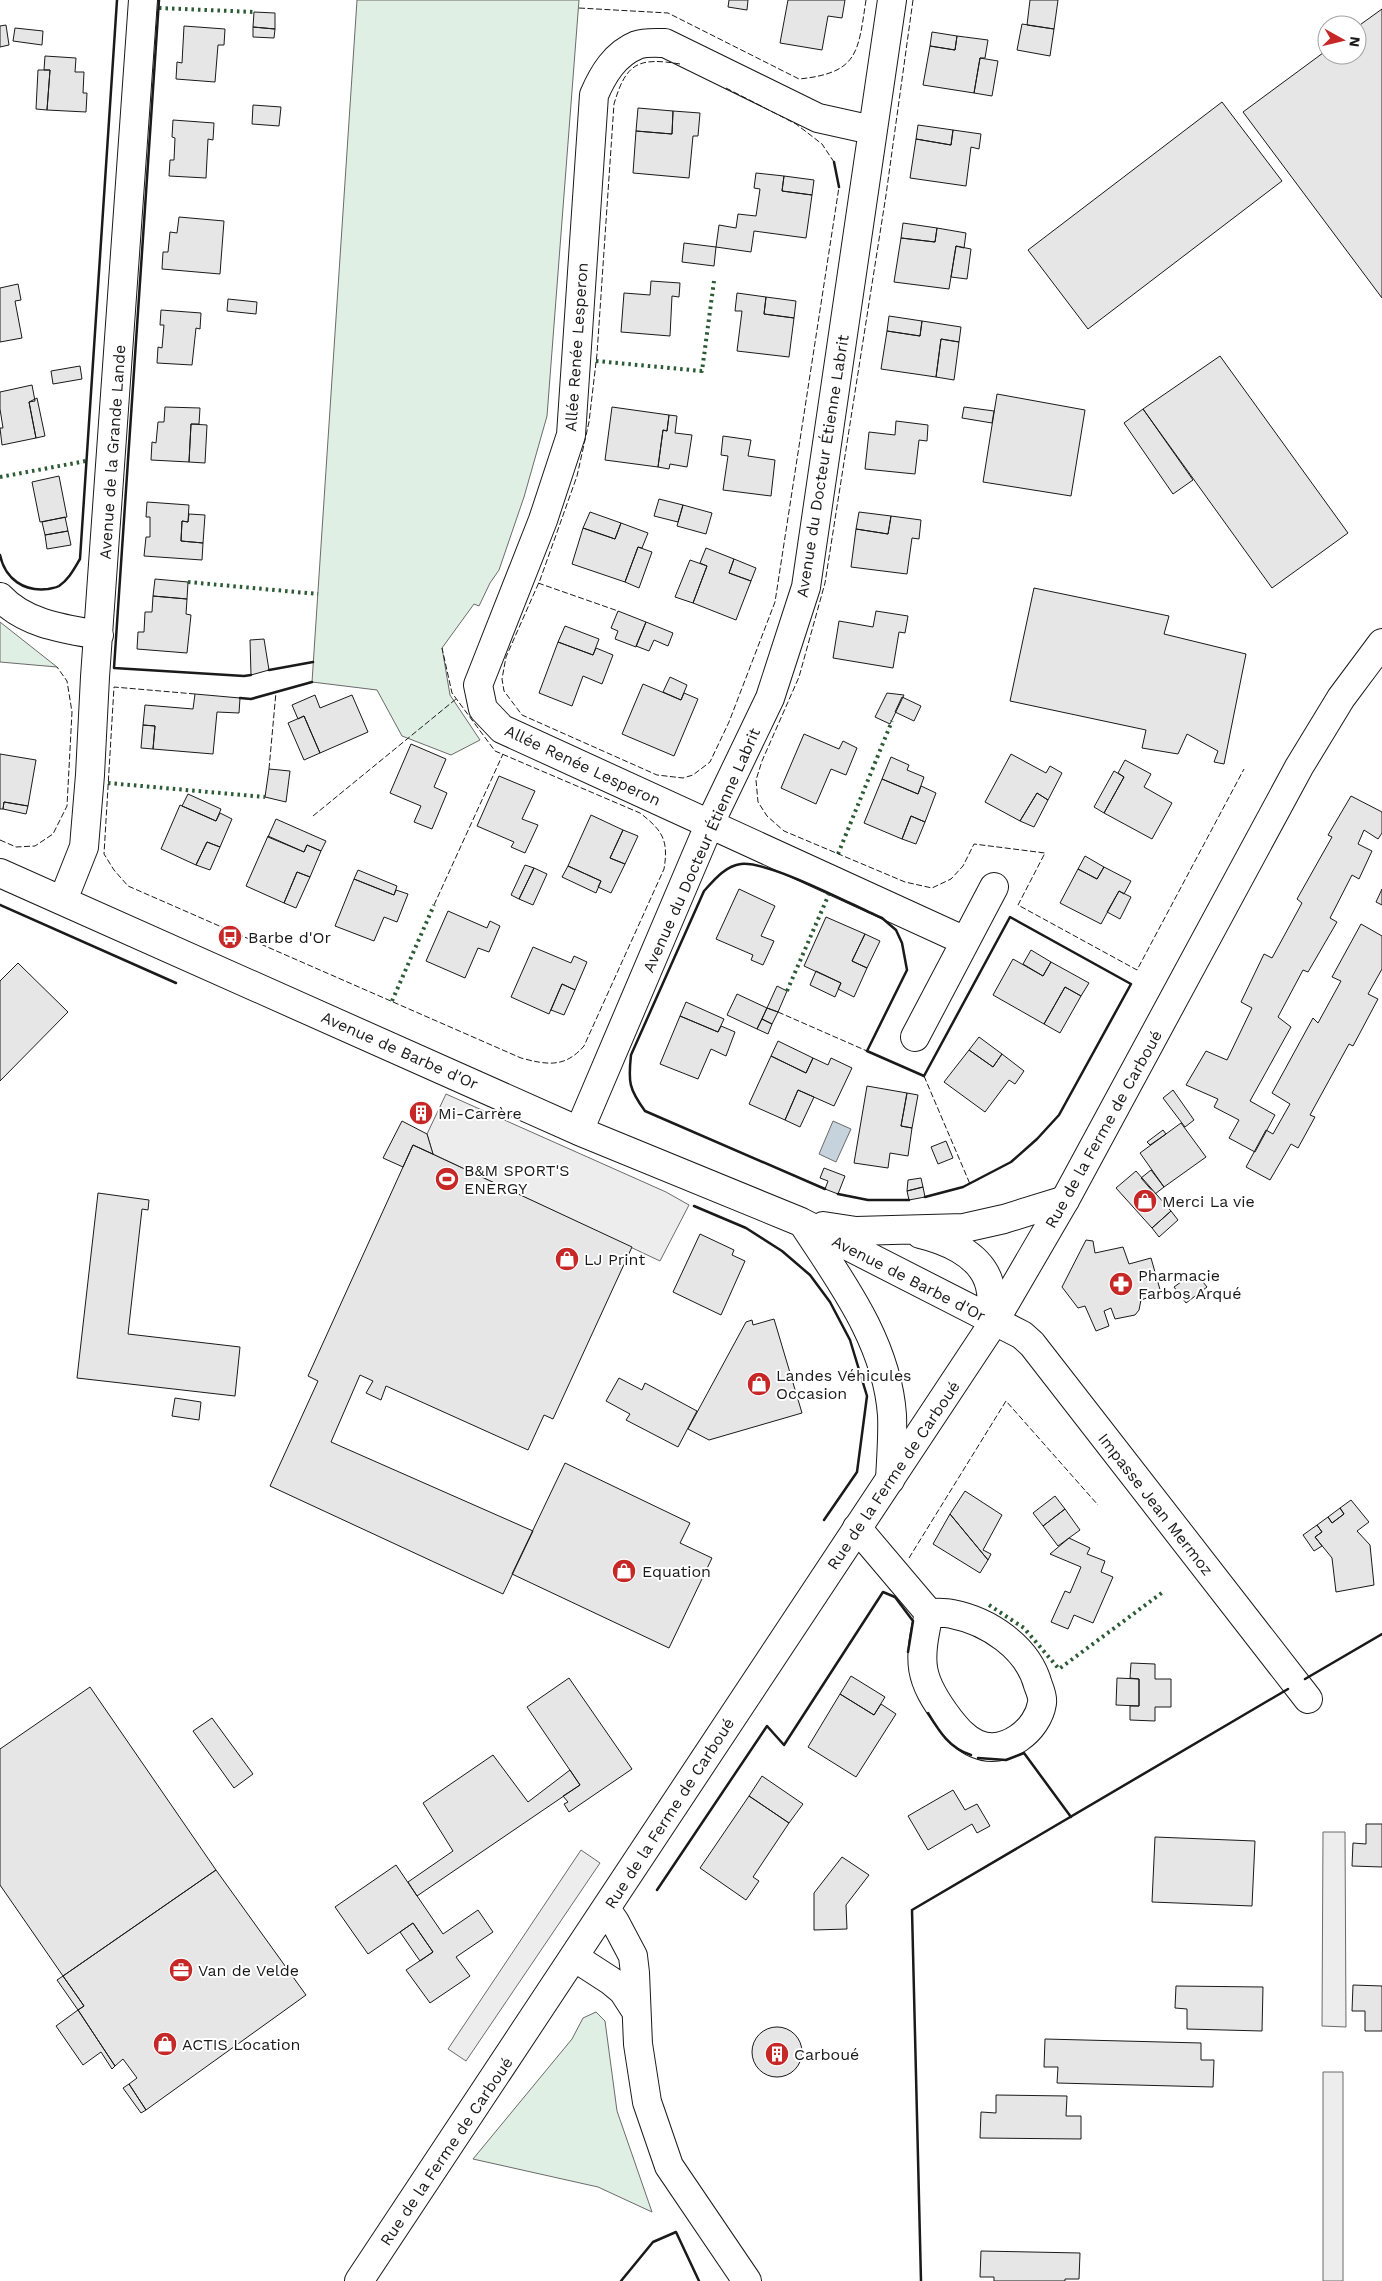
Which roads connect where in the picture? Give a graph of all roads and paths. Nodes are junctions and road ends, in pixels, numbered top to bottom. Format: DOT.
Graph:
graph roads {
  1 [pos="143,0"];
  2 [pos="892,0"];
  3 [pos="872,130"];
  4 [pos="0,597"];
  5 [pos="99,635"];
  6 [pos="1382,643"];
  7 [pos="710,823"];
  8 [pos="0,873"];
  9 [pos="994,887"];
  10 [pos="64,900"];
  11 [pos="965,941"];
  12 [pos="914,1036"];
  13 [pos="579,1131"];
  14 [pos="1065,1200"];
  15 [pos="801,1222"];
  16 [pos="904,1230"];
  17 [pos="994,1322"];
  18 [pos="890,1480"];
  19 [pos="857,1528"];
  20 [pos="929,1613"];
  21 [pos="1308,1699"];
  22 [pos="606,1909"];
  23 [pos="574,1957"];
  24 [pos="636,2011"];
  25 [pos="359,2281"];
  26 [pos="747,2281"];
  1 -- 5 [label="street, Avenue de la Grande Lande"];
  2 -- 3 [label="street, Avenue du Docteur Étienne Labrit"];
  3 -- 7 [label="street, Avenue du Docteur Étienne Labrit"];
  3 -- 7 [label="street, Allée Renée Lesperon"];
  4 -- 5 [label="street"];
  5 -- 10 [label="street, Avenue de la Grande Lande"];
  6 -- 14 [label="street, Rue de la Ferme de Carboué"];
  7 -- 11 [label="street, Allée Renée Lesperon"];
  7 -- 13 [label="street, Avenue du Docteur Étienne Labrit"];
  8 -- 10 [label="street, Avenue de Barbe d'Or"];
  9 -- 11 [label="street"];
  10 -- 13 [label="street, Avenue de Barbe d'Or"];
  11 -- 12 [label="street"];
  13 -- 15 [label="street, Avenue de Barbe d'Or"];
  14 -- 16 [label="street, Avenue de Barbe d'Or"];
  14 -- 17 [label="street, Rue de la Ferme de Carboué"];
  15 -- 16 [label="street, Avenue de Barbe d'Or"];
  15 -- 17 [label="street, Avenue de Barbe d'Or"];
  15 -- 18 [label="street, Avenue de Barbe d'Or"];
  16 -- 17 [label="street, Avenue de Barbe d'Or"];
  17 -- 18 [label="street, Rue de la Ferme de Carboué"];
  17 -- 21 [label="street, Impasse Jean Mermoz"];
  18 -- 19 [label="street, Rue de la Ferme de Carboué"];
  19 -- 20 [label="street"];
  19 -- 22 [label="street, Rue de la Ferme de Carboué"];
  20 -- 20 [label="street"];
  22 -- 23 [label="street, Rue de la Ferme de Carboué"];
  22 -- 24 [label="street"];
  23 -- 24 [label="street"];
  23 -- 25 [label="street, Rue de la Ferme de Carboué"];
  24 -- 26 [label="street"];
}
